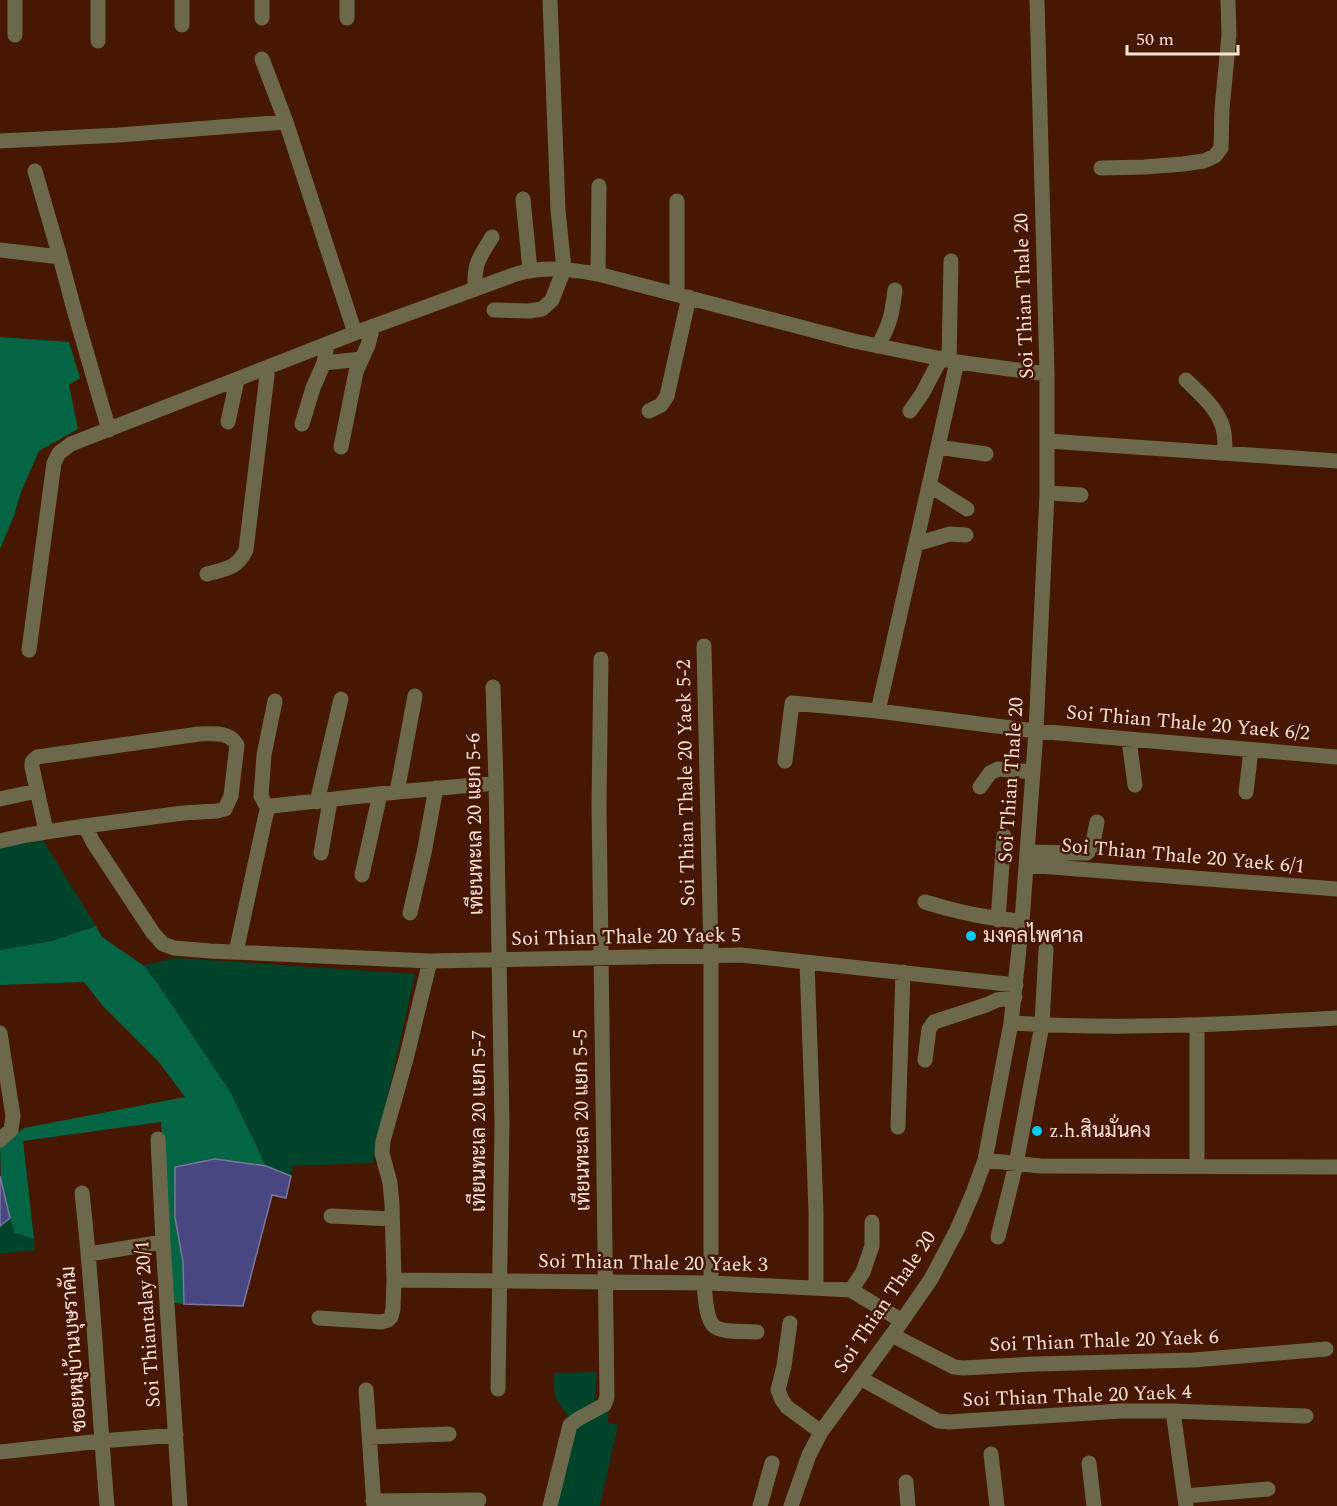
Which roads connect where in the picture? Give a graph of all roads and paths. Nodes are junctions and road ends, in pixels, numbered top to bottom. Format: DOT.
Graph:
graph roads {
  1 [pos="15,0"];
  2 [pos="98,0"];
  3 [pos="182,0"];
  4 [pos="262,0"];
  5 [pos="347,0"];
  6 [pos="550,0"];
  7 [pos="1037,0"];
  8 [pos="1228,0"];
  9 [pos="262,18"];
  10 [pos="347,18"];
  11 [pos="182,25"];
  12 [pos="15,35"];
  13 [pos="99,41"];
  14 [pos="262,59"];
  15 [pos="286,122"];
  16 [pos="0,141"];
  17 [pos="1101,168"];
  18 [pos="35,171"];
  19 [pos="599,186"];
  20 [pos="524,199"];
  21 [pos="677,201"];
  22 [pos="492,237"];
  23 [pos="0,250"];
  24 [pos="60,257"];
  25 [pos="951,261"];
  26 [pos="564,269"];
  27 [pos="530,270"];
  28 [pos="597,274"];
  29 [pos="475,289"];
  30 [pos="895,290"];
  31 [pos="683,296"];
  32 [pos="494,310"];
  33 [pos="373,327"];
  34 [pos="355,333"];
  35 [pos="327,344"];
  36 [pos="878,346"];
  37 [pos="361,359"];
  38 [pos="949,360"];
  39 [pos="324,363"];
  40 [pos="268,367"];
  41 [pos="1047,374"];
  42 [pos="237,380"];
  43 [pos="1186,380"];
  44 [pos="649,411"];
  45 [pos="910,411"];
  46 [pos="228,422"];
  47 [pos="302,424"];
  48 [pos="109,430"];
  49 [pos="1047,441"];
  50 [pos="341,447"];
  51 [pos="938,447"];
  52 [pos="1225,453"];
  53 [pos="986,454"];
  54 [pos="1337,461"];
  55 [pos="929,485"];
  56 [pos="1047,494"];
  57 [pos="1081,495"];
  58 [pos="967,509"];
  59 [pos="966,535"];
  60 [pos="916,544"];
  61 [pos="207,574"];
  62 [pos="704,646"];
  63 [pos="29,650"];
  64 [pos="601,659"];
  65 [pos="493,687"];
  66 [pos="415,696"];
  67 [pos="341,699"];
  68 [pos="275,701"];
  69 [pos="878,711"];
  70 [pos="1036,731"];
  71 [pos="1129,740"];
  72 [pos="1251,750"];
  73 [pos="1337,757"];
  74 [pos="785,761"];
  75 [pos="1032,772"];
  76 [pos="496,783"];
  77 [pos="1135,785"];
  78 [pos="980,787"];
  79 [pos="436,788"];
  80 [pos="37,791"];
  81 [pos="397,792"];
  82 [pos="1246,792"];
  83 [pos="380,794"];
  84 [pos="0,798"];
  85 [pos="324,801"];
  86 [pos="268,809"];
  87 [pos="1097,822"];
  88 [pos="85,826"];
  89 [pos="46,831"];
  90 [pos="1005,836"];
  91 [pos="0,839"];
  92 [pos="321,853"];
  93 [pos="1026,858"];
  94 [pos="362,875"];
  95 [pos="1337,889"];
  96 [pos="925,903"];
  97 [pos="410,913"];
  98 [pos="998,920"];
  99 [pos="1022,921"];
  100 [pos="1046,949"];
  101 [pos="236,952"];
  102 [pos="711,955"];
  103 [pos="601,957"];
  104 [pos="499,960"];
  105 [pos="430,962"];
  106 [pos="807,963"];
  107 [pos="903,972"];
  108 [pos="1015,991"];
  109 [pos="1337,1018"];
  110 [pos="1011,1023"];
  111 [pos="1042,1025"];
  112 [pos="1197,1025"];
  113 [pos="0,1033"];
  114 [pos="925,1060"];
  115 [pos="898,1127"];
  116 [pos="0,1140"];
  117 [pos="158,1140"];
  118 [pos="985,1160"];
  119 [pos="1016,1164"];
  120 [pos="1197,1166"];
  121 [pos="1337,1167"];
  122 [pos="82,1193"];
  123 [pos="331,1216"];
  124 [pos="392,1219"];
  125 [pos="872,1222"];
  126 [pos="998,1237"];
  127 [pos="163,1242"];
  128 [pos="89,1254"];
  129 [pos="394,1280"];
  130 [pos="499,1281"];
  131 [pos="605,1283"];
  132 [pos="708,1284"];
  133 [pos="816,1288"];
  134 [pos="851,1290"];
  135 [pos="319,1318"];
  136 [pos="902,1321"];
  137 [pos="790,1323"];
  138 [pos="757,1332"];
  139 [pos="892,1335"];
  140 [pos="1326,1349"];
  141 [pos="860,1378"];
  142 [pos="498,1389"];
  143 [pos="366,1390"];
  144 [pos="1173,1412"];
  145 [pos="1306,1416"];
  146 [pos="821,1432"];
  147 [pos="450,1434"];
  148 [pos="176,1435"];
  149 [pos="369,1437"];
  150 [pos="101,1441"];
  151 [pos="0,1452"];
  152 [pos="991,1454"];
  153 [pos="772,1463"];
  154 [pos="1089,1463"];
  155 [pos="906,1482"];
  156 [pos="1268,1489"];
  157 [pos="479,1500"];
  158 [pos="1186,1501"];
  159 [pos="373,1504"];
  160 [pos="107,1506"];
  161 [pos="180,1506"];
  162 [pos="550,1506"];
  163 [pos="760,1506"];
  164 [pos="791,1506"];
  165 [pos="908,1506"];
  166 [pos="997,1506"];
  167 [pos="1094,1506"];
  1 -- 12 [label="street"];
  2 -- 13 [label="street"];
  3 -- 11 [label="street"];
  4 -- 9 [label="street"];
  5 -- 10 [label="street"];
  6 -- 26 [label="street"];
  7 -- 41 [label="street, Soi Thian Thale 20"];
  8 -- 17 [label="street"];
  14 -- 15 [label="street"];
  15 -- 16 [label="street"];
  15 -- 34 [label="street"];
  18 -- 24 [label="street"];
  19 -- 28 [label="street"];
  20 -- 27 [label="street"];
  21 -- 31 [label="street"];
  22 -- 29 [label="street"];
  23 -- 24 [label="street"];
  24 -- 48 [label="street"];
  25 -- 38 [label="street"];
  26 -- 27 [label="street"];
  26 -- 28 [label="street"];
  26 -- 32 [label="street"];
  27 -- 29 [label="street"];
  28 -- 31 [label="street"];
  29 -- 33 [label="street"];
  30 -- 36 [label="street"];
  31 -- 36 [label="street"];
  31 -- 44 [label="street"];
  33 -- 34 [label="street"];
  33 -- 37 [label="street"];
  34 -- 35 [label="street"];
  35 -- 39 [label="street"];
  35 -- 40 [label="street"];
  36 -- 38 [label="street"];
  37 -- 39 [label="street"];
  37 -- 50 [label="street"];
  38 -- 41 [label="street"];
  38 -- 45 [label="street"];
  38 -- 51 [label="street"];
  39 -- 47 [label="street"];
  40 -- 42 [label="street"];
  40 -- 61 [label="street"];
  41 -- 49 [label="street, Soi Thian Thale 20"];
  42 -- 46 [label="street"];
  42 -- 48 [label="street"];
  43 -- 52 [label="street"];
  48 -- 63 [label="street"];
  49 -- 52 [label="street"];
  49 -- 56 [label="street, Soi Thian Thale 20"];
  51 -- 53 [label="street"];
  51 -- 55 [label="street"];
  52 -- 54 [label="street"];
  55 -- 58 [label="street"];
  55 -- 60 [label="street"];
  56 -- 57 [label="street"];
  56 -- 70 [label="street, Soi Thian Thale 20"];
  59 -- 60 [label="street"];
  60 -- 69 [label="street"];
  62 -- 102 [label="street, Soi Thian Thale 20 Yaek 5-2"];
  64 -- 103 [label="street, เทียนทะเล 20 แยก 5-5"];
  65 -- 76 [label="street, เทียนทะเล 20 แยก 5-6"];
  66 -- 81 [label="street"];
  67 -- 85 [label="street"];
  68 -- 86 [label="street"];
  69 -- 70 [label="street, Soi Thian Thale 20 Yaek 6/2"];
  69 -- 74 [label="street, Soi Thian Thale 20 Yaek 6/2"];
  70 -- 71 [label="street, Soi Thian Thale 20 Yaek 6/2"];
  70 -- 75 [label="street, Soi Thian Thale 20"];
  71 -- 72 [label="street, Soi Thian Thale 20 Yaek 6/2"];
  71 -- 77 [label="street"];
  72 -- 73 [label="street, Soi Thian Thale 20 Yaek 6/2"];
  72 -- 82 [label="street"];
  75 -- 78 [label="street"];
  75 -- 93 [label="street, Soi Thian Thale 20"];
  76 -- 79 [label="street"];
  76 -- 104 [label="street, เทียนทะเล 20 แยก 5-6"];
  79 -- 81 [label="street"];
  79 -- 97 [label="street"];
  80 -- 84 [label="street"];
  80 -- 88 [label="street"];
  80 -- 89 [label="street"];
  81 -- 83 [label="street"];
  83 -- 85 [label="street"];
  83 -- 94 [label="street"];
  85 -- 86 [label="street"];
  85 -- 92 [label="street"];
  86 -- 101 [label="street"];
  87 -- 93 [label="street"];
  88 -- 89 [label="street"];
  88 -- 101 [label="street, Soi Thian Thale 20 Yaek 5"];
  89 -- 91 [label="street"];
  90 -- 98 [label="street"];
  93 -- 95 [label="street, Soi Thian Thale 20 Yaek 6/1"];
  93 -- 99 [label="street, Soi Thian Thale 20"];
  96 -- 98 [label="street"];
  98 -- 99 [label="street"];
  99 -- 108 [label="street, Soi Thian Thale 20"];
  100 -- 111 [label="street"];
  101 -- 105 [label="street, Soi Thian Thale 20 Yaek 5"];
  102 -- 103 [label="street, Soi Thian Thale 20 Yaek 5"];
  102 -- 106 [label="street, Soi Thian Thale 20 Yaek 5"];
  102 -- 132 [label="street, Soi Thian Thale 20 Yaek 5-2"];
  103 -- 104 [label="street, Soi Thian Thale 20 Yaek 5"];
  103 -- 131 [label="street, เทียนทะเล 20 แยก 5-5"];
  104 -- 105 [label="street, Soi Thian Thale 20 Yaek 5"];
  104 -- 130 [label="street, เทียนทะเล 20 แยก 5-7"];
  105 -- 124 [label="street"];
  106 -- 107 [label="street, Soi Thian Thale 20 Yaek 5"];
  106 -- 133 [label="street"];
  107 -- 108 [label="street, Soi Thian Thale 20 Yaek 5"];
  107 -- 115 [label="street"];
  108 -- 110 [label="street, Soi Thian Thale 20"];
  108 -- 114 [label="street"];
  109 -- 112 [label="street"];
  110 -- 111 [label="street"];
  110 -- 118 [label="street, Soi Thian Thale 20"];
  111 -- 112 [label="street"];
  111 -- 119 [label="street"];
  112 -- 120 [label="street"];
  113 -- 116 [label="street"];
  117 -- 127 [label="street, Soi Thiantalay 20/1"];
  118 -- 119 [label="street"];
  118 -- 136 [label="street, Soi Thian Thale 20"];
  119 -- 120 [label="street"];
  119 -- 126 [label="street"];
  120 -- 121 [label="street"];
  122 -- 128 [label="street, ซอยหมู่บ้านบุษราคัม"];
  123 -- 124 [label="street"];
  124 -- 129 [label="street"];
  125 -- 134 [label="street"];
  127 -- 128 [label="street, ซอยหมู่บ้านบุษราคัม"];
  127 -- 148 [label="street, Soi Thiantalay 20/1"];
  128 -- 150 [label="street, ซอยหมู่บ้านบุษราคัม"];
  129 -- 130 [label="street, Soi Thian Thale 20 Yaek 3"];
  129 -- 135 [label="street"];
  130 -- 131 [label="street, Soi Thian Thale 20 Yaek 3"];
  130 -- 142 [label="street, เทียนทะเล 20 แยก 5-7"];
  131 -- 132 [label="street, Soi Thian Thale 20 Yaek 3"];
  131 -- 162 [label="street, เทียนทะเล 20 แยก 5-5"];
  132 -- 133 [label="street, Soi Thian Thale 20 Yaek 3"];
  132 -- 138 [label="street, Soi Thian Thale 20 Yaek 5-2"];
  133 -- 134 [label="street, Soi Thian Thale 20 Yaek 3"];
  134 -- 136 [label="street, Soi Thian Thale 20 Yaek 3"];
  136 -- 139 [label="street, Soi Thian Thale 20"];
  137 -- 146 [label="street"];
  139 -- 140 [label="street, Soi Thian Thale 20 Yaek 6"];
  139 -- 141 [label="street, Soi Thian Thale 20"];
  141 -- 144 [label="street, Soi Thian Thale 20 Yaek 4"];
  141 -- 146 [label="street, Soi Thian Thale 20"];
  143 -- 149 [label="street"];
  144 -- 145 [label="street, Soi Thian Thale 20 Yaek 4"];
  144 -- 158 [label="street"];
  146 -- 164 [label="street, Soi Thian Thale 20"];
  147 -- 149 [label="street"];
  148 -- 150 [label="street, ซอยหมู่บ้านบุษราคัม"];
  148 -- 161 [label="street, Soi Thiantalay 20/1"];
  149 -- 159 [label="street"];
  150 -- 151 [label="street, ซอยหมู่บ้านบุษราคัม"];
  150 -- 160 [label="street, ซอยหมู่บ้านบุษราคัม"];
  152 -- 166 [label="street"];
  153 -- 163 [label="street"];
  154 -- 167 [label="street"];
  155 -- 165 [label="street"];
  156 -- 158 [label="street"];
  157 -- 159 [label="street"];
}
